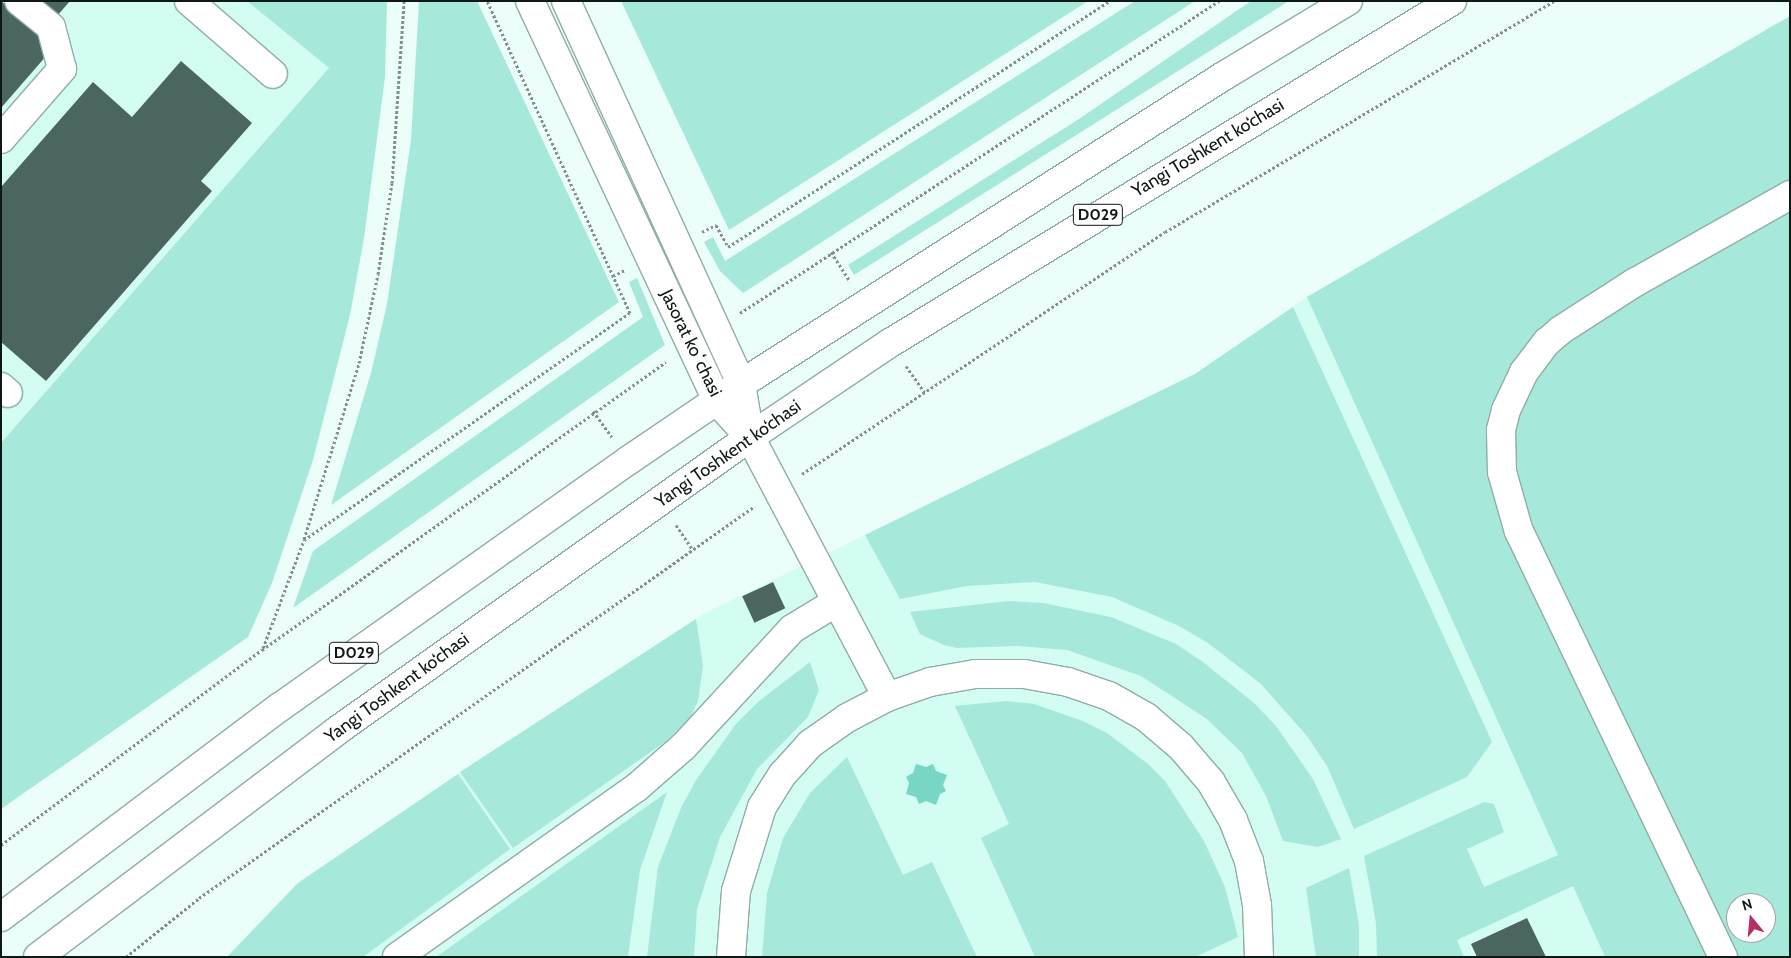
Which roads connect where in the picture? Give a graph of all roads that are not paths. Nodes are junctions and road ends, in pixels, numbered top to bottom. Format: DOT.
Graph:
graph roads {
  1 [pos="19,1"];
  2 [pos="189,1"];
  3 [pos="530,1"];
  4 [pos="566,1"];
  5 [pos="1348,1"];
  6 [pos="1452,1"];
  7 [pos="273,74"];
  8 [pos="1,139"];
  9 [pos="1790,196"];
  10 [pos="742,384"];
  11 [pos="717,401"];
  12 [pos="750,438"];
  13 [pos="835,603"];
  14 [pos="887,697"];
  15 [pos="1,917"];
  16 [pos="1262,952"];
  17 [pos="38,957"];
  18 [pos="397,957"];
  19 [pos="731,957"];
  20 [pos="1723,957"];
  1 -- 8 [label="main road"];
  2 -- 7 [label="main road"];
  3 -- 11 [label="main road, Jasorat koʻchasi"];
  4 -- 10 [label="main road, Jasorat koʻchasi"];
  5 -- 10 [label="main road, D029"];
  6 -- 12 [label="main road, Yangi Toshkent ko‘chasi / D029"];
  9 -- 20 [label="main road"];
  10 -- 11 [label="main road, D029"];
  10 -- 12 [label="main road, Jasorat koʻchasi"];
  11 -- 12 [label="main road, Jasorat koʻchasi"];
  11 -- 15 [label="main road, D029"];
  12 -- 13 [label="main road"];
  12 -- 17 [label="main road, Yangi Toshkent ko‘chasi / D029"];
  13 -- 14 [label="main road"];
  13 -- 18 [label="main road"];
  14 -- 16 [label="main road"];
  14 -- 19 [label="main road"];
}
